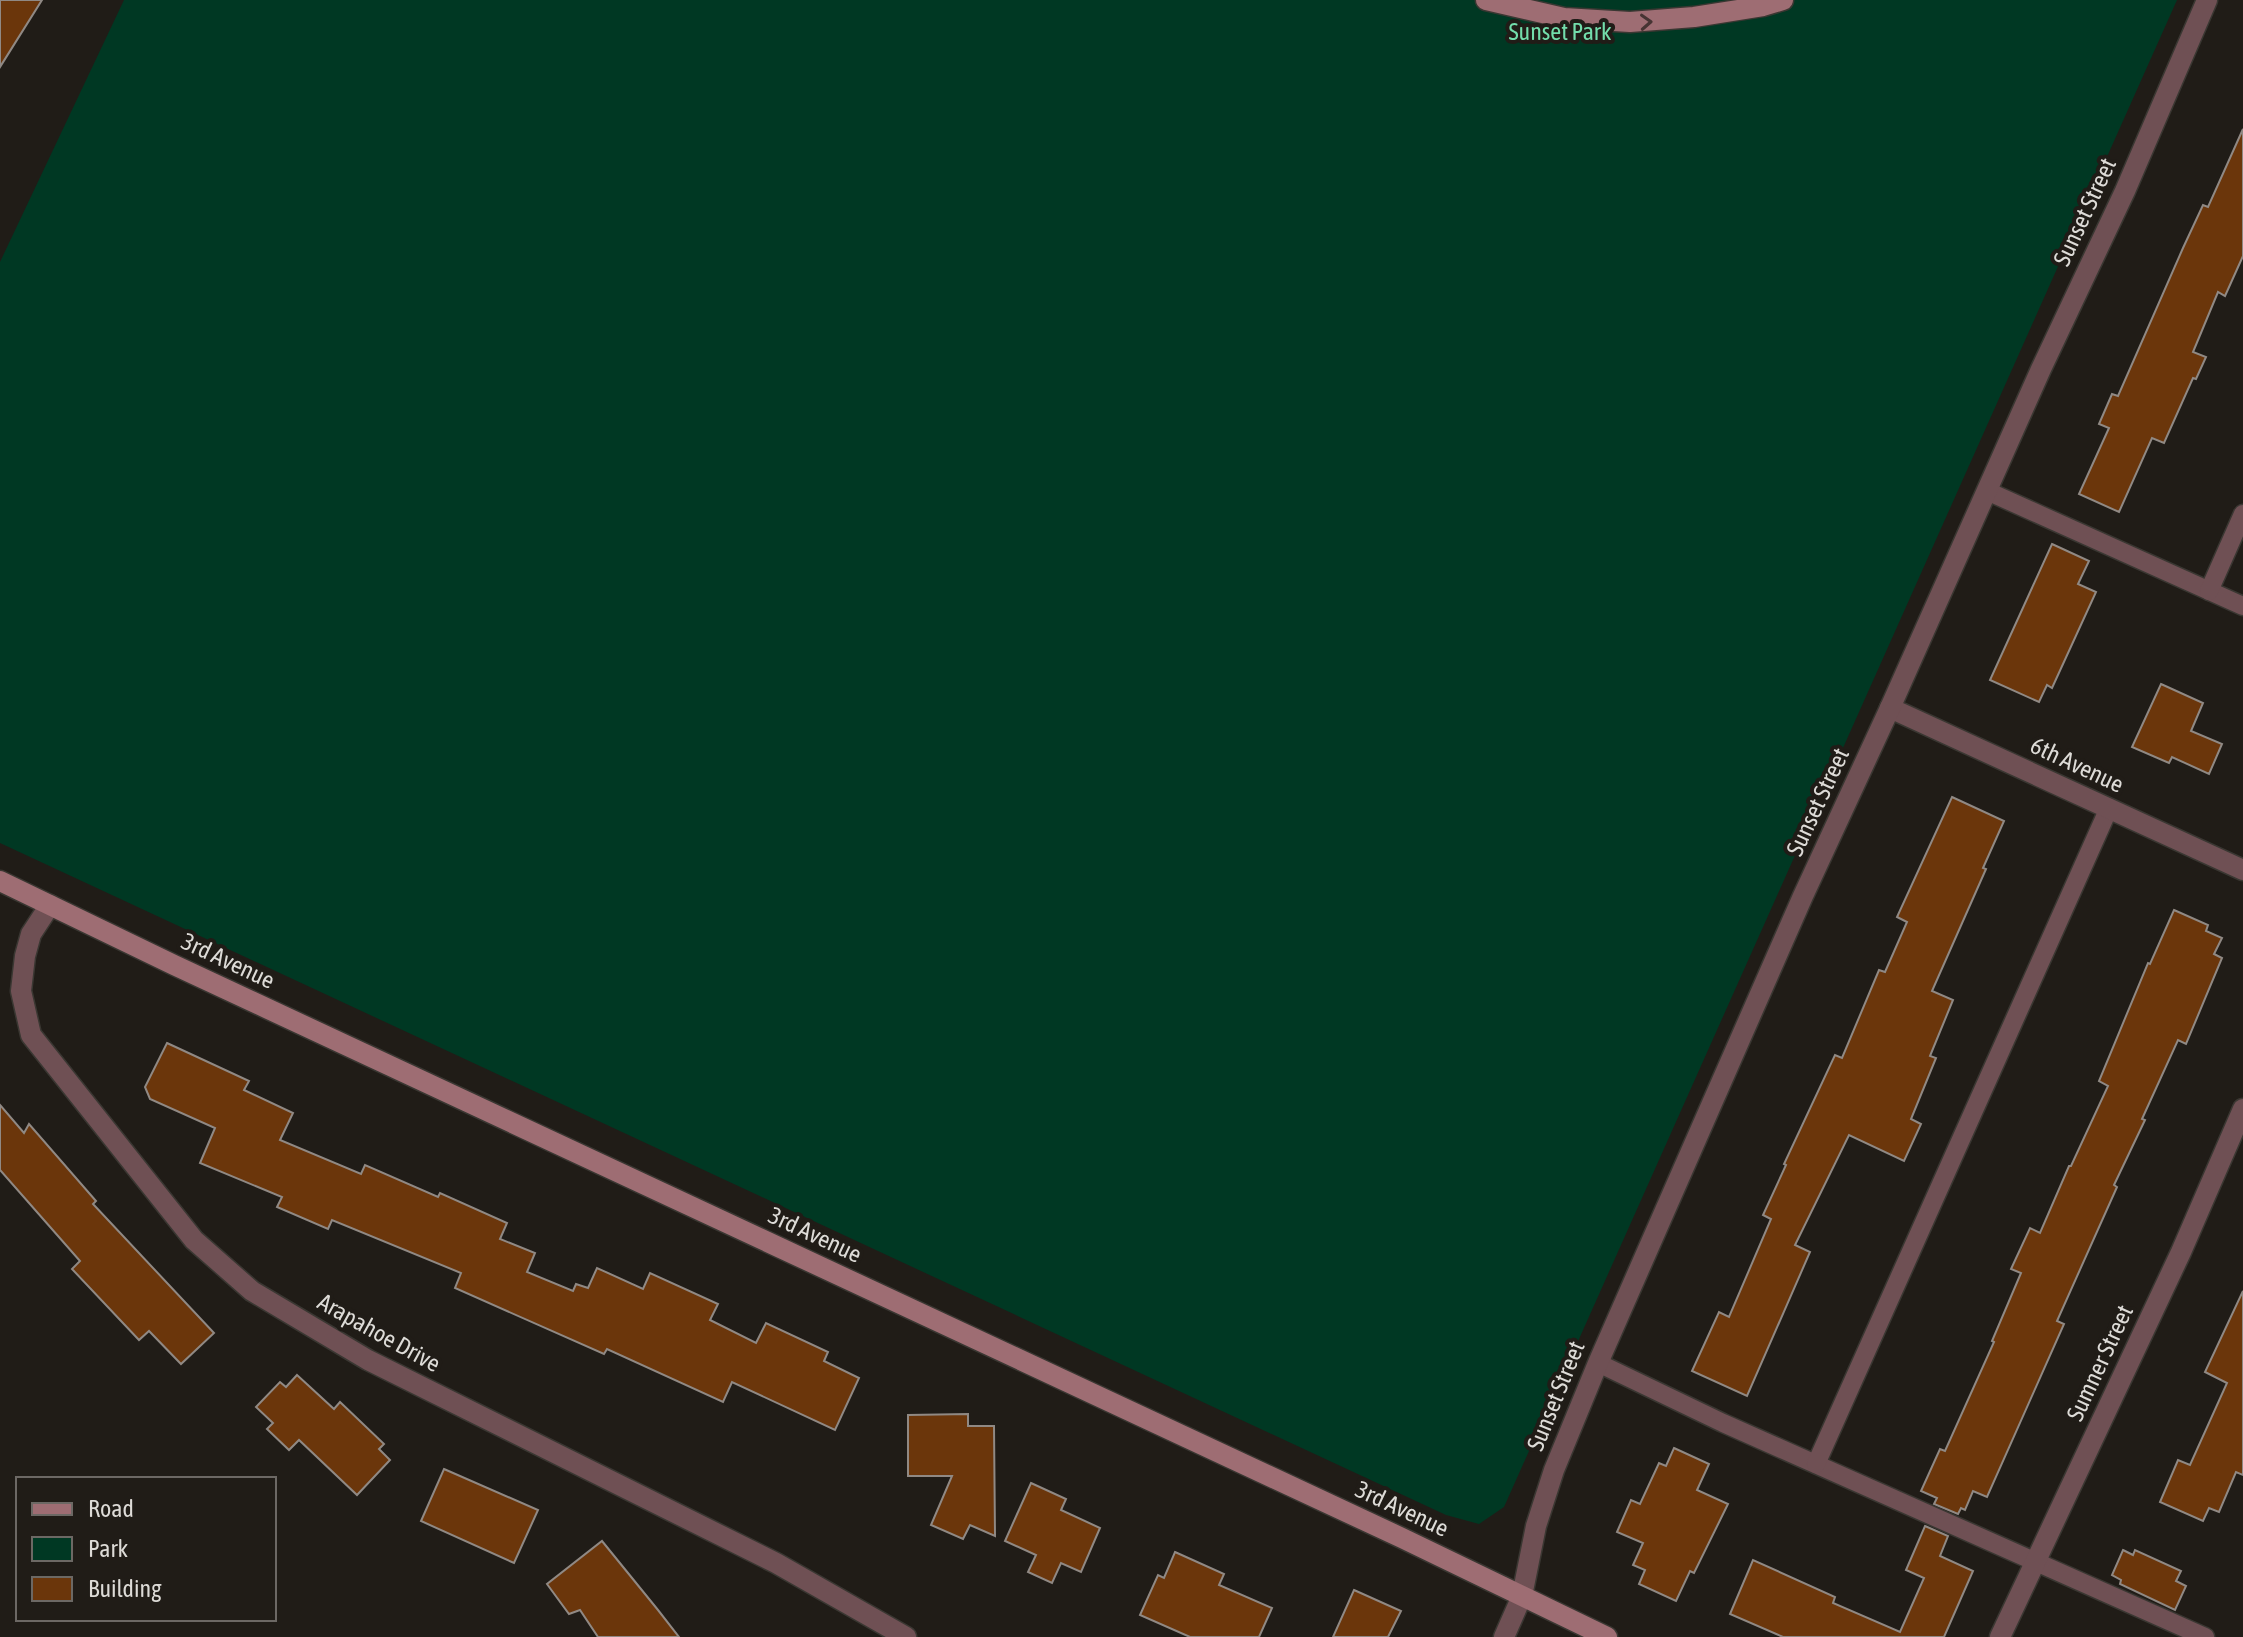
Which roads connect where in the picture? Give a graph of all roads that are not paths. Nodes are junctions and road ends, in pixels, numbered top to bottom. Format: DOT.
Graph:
graph roads {
  1 [pos="1486,0"];
  2 [pos="1783,0"];
  3 [pos="2207,0"];
  4 [pos="1987,491"];
  5 [pos="2243,514"];
  6 [pos="2209,591"];
  7 [pos="2243,606"];
  8 [pos="1890,708"];
  9 [pos="2109,808"];
  10 [pos="2243,870"];
  11 [pos="0,881"];
  12 [pos="50,905"];
  13 [pos="2243,1109"];
  14 [pos="1598,1363"];
  15 [pos="1816,1464"];
  16 [pos="2036,1561"];
  17 [pos="1522,1596"];
  18 [pos="906,1637"];
  19 [pos="1504,1637"];
  20 [pos="1607,1637"];
  21 [pos="2000,1637"];
  22 [pos="2205,1637"];
  1 -- 2 [label="street, one-way"];
  3 -- 4 [label="street, Sunset Street"];
  4 -- 6 [label="lane"];
  4 -- 8 [label="street, Sunset Street"];
  5 -- 6 [label="lane"];
  6 -- 7 [label="lane"];
  8 -- 9 [label="street, 6th Avenue"];
  8 -- 14 [label="street, Sunset Street"];
  9 -- 10 [label="street, 6th Avenue"];
  9 -- 15 [label="lane"];
  11 -- 12 [label="street, 3rd Avenue"];
  12 -- 17 [label="street, 3rd Avenue"];
  12 -- 18 [label="street, Arapahoe Drive"];
  13 -- 16 [label="street, Sumner Street"];
  14 -- 15 [label="lane"];
  14 -- 17 [label="street, Sunset Street"];
  15 -- 16 [label="lane"];
  16 -- 21 [label="street, Sumner Street"];
  16 -- 22 [label="lane"];
  17 -- 19 [label="street, Sunset Street"];
  17 -- 20 [label="street, 3rd Avenue"];
}
